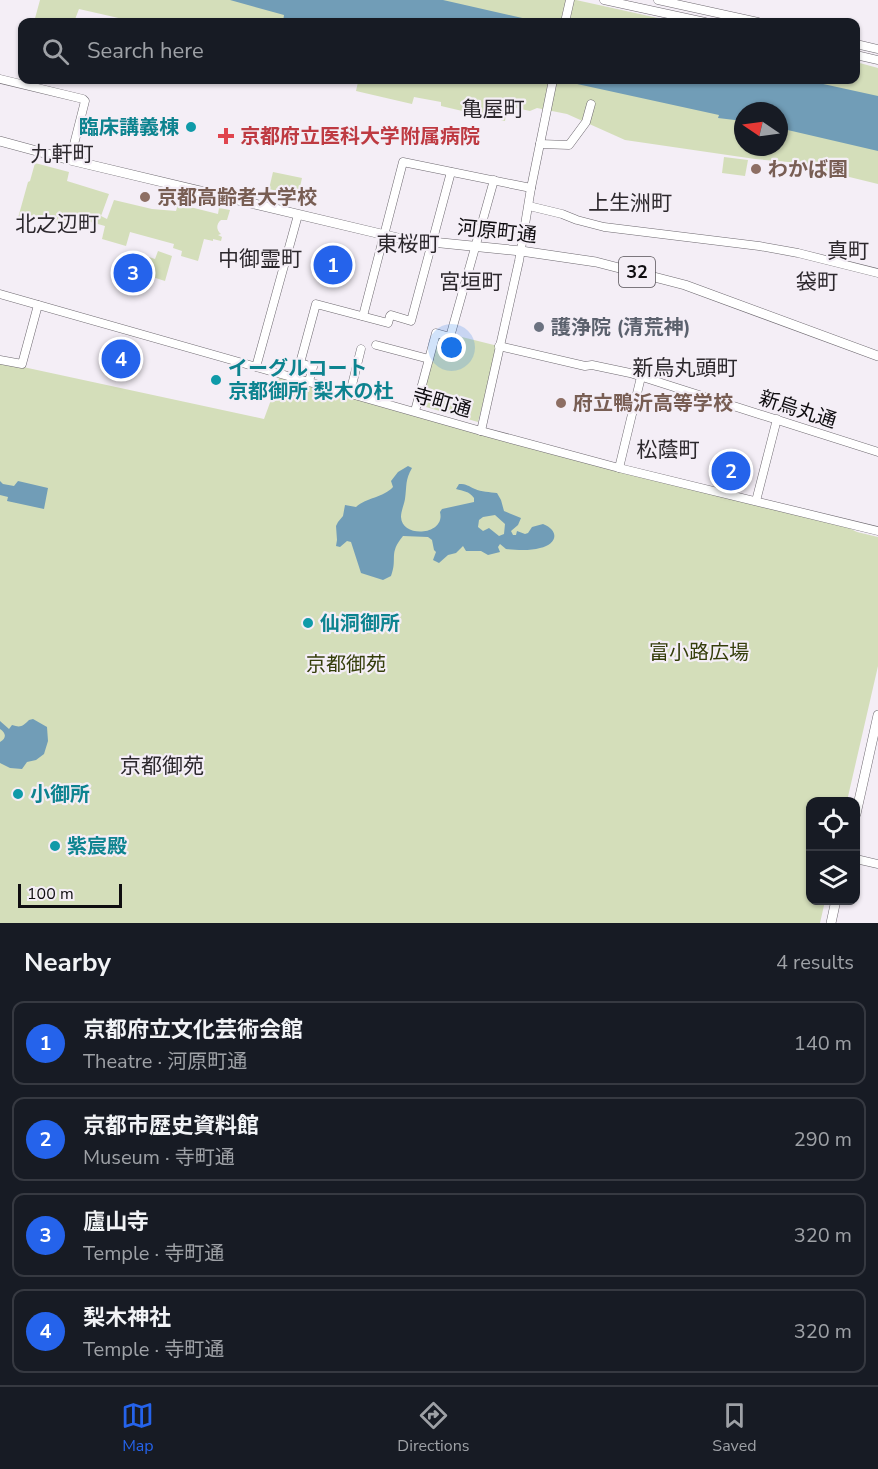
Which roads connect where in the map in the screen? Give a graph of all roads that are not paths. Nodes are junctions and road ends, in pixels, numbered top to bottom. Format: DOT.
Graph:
graph roads {
  1 [pos="604,0"];
  2 [pos="658,0"];
  3 [pos="569,1"];
  4 [pos="566,18"];
  5 [pos="687,18"];
  6 [pos="740,18"];
  7 [pos="860,45"];
  8 [pos="878,49"];
  9 [pos="860,56"];
  10 [pos="878,60"];
  11 [pos="0,79"];
  12 [pos="18,83"];
  13 [pos="21,84"];
  14 [pos="552,84"];
  15 [pos="591,104"];
  16 [pos="0,141"];
  17 [pos="540,144"];
  18 [pos="70,160"];
  19 [pos="451,172"];
  20 [pos="494,180"];
  21 [pos="531,188"];
  22 [pos="529,206"];
  23 [pos="298,215"];
  24 [pos="384,235"];
  25 [pos="432,243"];
  26 [pos="474,246"];
  27 [pos="521,251"];
  28 [pos="878,273"];
  29 [pos="0,294"];
  30 [pos="38,305"];
  31 [pos="363,316"];
  32 [pos="376,345"];
  33 [pos="499,346"];
  34 [pos="361,349"];
  35 [pos="878,356"];
  36 [pos="429,359"];
  37 [pos="0,360"];
  38 [pos="256,367"];
  39 [pos="641,377"];
  40 [pos="309,381"];
  41 [pos="350,393"];
  42 [pos="415,411"];
  43 [pos="777,420"];
  44 [pos="481,431"];
  45 [pos="878,452"];
  46 [pos="619,468"];
  47 [pos="756,501"];
  48 [pos="878,531"];
  49 [pos="878,715"];
  50 [pos="874,755"];
  51 [pos="860,798"];
  52 [pos="860,860"];
  53 [pos="878,864"];
  54 [pos="835,905"];
  55 [pos="831,923"];
  1 -- 5 [label="street"];
  2 -- 6 [label="street"];
  3 -- 4 [label="street"];
  7 -- 8 [label="street"];
  9 -- 10 [label="street"];
  11 -- 12 [label="street"];
  13 -- 18 [label="street"];
  14 -- 17 [label="street"];
  15 -- 17 [label="street"];
  16 -- 18 [label="main road, 河原町通 / 32"];
  17 -- 21 [label="street"];
  18 -- 23 [label="main road, 河原町通 / 32"];
  19 -- 20 [label="street"];
  19 -- 24 [label="street"];
  19 -- 25 [label="street"];
  20 -- 21 [label="street"];
  20 -- 26 [label="street"];
  21 -- 22 [label="street"];
  22 -- 27 [label="street"];
  22 -- 28 [label="street"];
  23 -- 24 [label="main road, 河原町通 / 32"];
  23 -- 38 [label="street"];
  24 -- 25 [label="main road, 河原町通 / 32"];
  24 -- 31 [label="street"];
  25 -- 26 [label="main road, 河原町通 / 32"];
  25 -- 31 [label="street"];
  26 -- 27 [label="main road, 河原町通 / 32"];
  26 -- 36 [label="street"];
  27 -- 33 [label="street"];
  27 -- 35 [label="main road, 河原町通 / 32"];
  29 -- 30 [label="street, 寺町通"];
  30 -- 37 [label="street"];
  30 -- 38 [label="street, 寺町通"];
  31 -- 40 [label="street"];
  32 -- 36 [label="street"];
  33 -- 39 [label="street, 新烏丸通"];
  33 -- 44 [label="street"];
  34 -- 41 [label="street"];
  36 -- 42 [label="street"];
  38 -- 40 [label="street, 寺町通"];
  39 -- 43 [label="street, 新烏丸通"];
  39 -- 46 [label="street"];
  40 -- 41 [label="street, 寺町通"];
  41 -- 42 [label="street, 寺町通"];
  42 -- 44 [label="street, 寺町通"];
  43 -- 45 [label="street, 新烏丸通"];
  43 -- 47 [label="street"];
  44 -- 46 [label="street, 寺町通"];
  46 -- 47 [label="street, 寺町通"];
  47 -- 48 [label="street, 寺町通"];
  49 -- 50 [label="main road"];
  50 -- 51 [label="main road"];
  52 -- 53 [label="street"];
  54 -- 55 [label="main road"];
}
